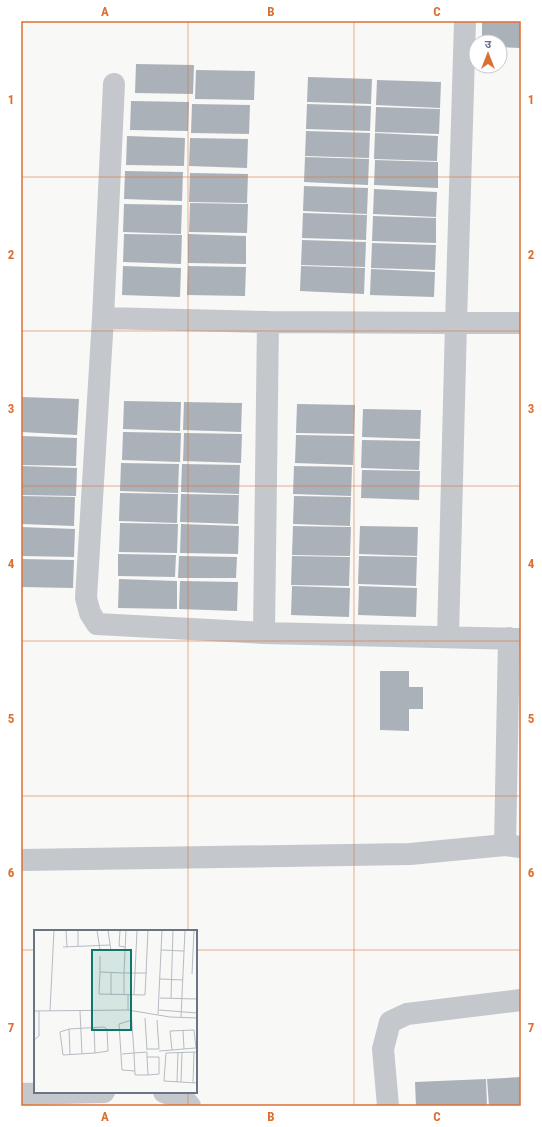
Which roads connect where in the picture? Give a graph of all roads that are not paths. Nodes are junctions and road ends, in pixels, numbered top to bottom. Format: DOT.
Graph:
graph roads {
  1 [pos="465,21"];
  2 [pos="114,84"];
  3 [pos="103,318"];
  4 [pos="268,322"];
  5 [pos="456,323"];
  6 [pos="521,323"];
  7 [pos="264,633"];
  8 [pos="448,637"];
  9 [pos="515,638"];
  10 [pos="513,846"];
  11 [pos="21,860"];
  12 [pos="521,1000"];
  13 [pos="62,1093"];
  14 [pos="167,1093"];
  15 [pos="21,1094"];
  16 [pos="21,1101"];
  17 [pos="21,1106"];
  18 [pos="190,1106"];
  19 [pos="388,1106"];
  1 -- 5 [label="street"];
  2 -- 3 [label="street"];
  3 -- 4 [label="street"];
  3 -- 7 [label="street"];
  4 -- 5 [label="street"];
  4 -- 7 [label="street"];
  5 -- 6 [label="street"];
  5 -- 8 [label="street"];
  7 -- 8 [label="street"];
  8 -- 9 [label="street"];
  9 -- 10 [label="street"];
  10 -- 11 [label="street"];
  12 -- 19 [label="street"];
  13 -- 15 [label="street"];
  14 -- 18 [label="street"];
  16 -- 17 [label="street"];
}
